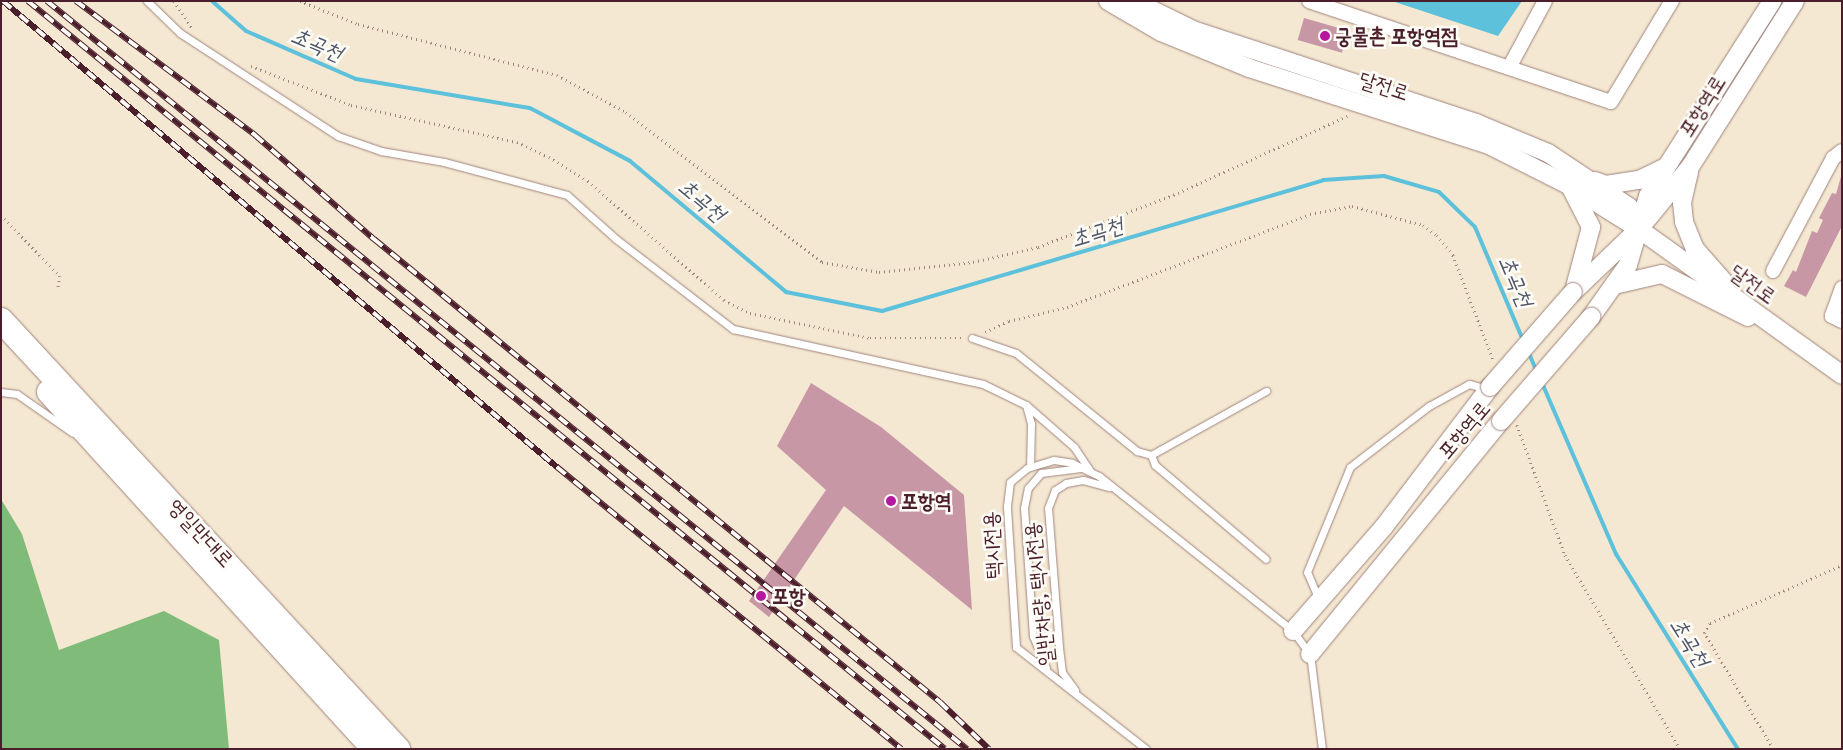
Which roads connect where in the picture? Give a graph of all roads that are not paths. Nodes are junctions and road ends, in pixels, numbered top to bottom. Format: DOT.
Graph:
graph roads {
  1 [pos="147,1"];
  2 [pos="1108,1"];
  3 [pos="1134,1"];
  4 [pos="1309,1"];
  5 [pos="1545,1"];
  6 [pos="1672,1"];
  7 [pos="1772,1"];
  8 [pos="1795,1"];
  9 [pos="1510,66"];
  10 [pos="1842,151"];
  11 [pos="1667,167"];
  12 [pos="1690,167"];
  13 [pos="1576,181"];
  14 [pos="1639,229"];
  15 [pos="1773,271"];
  16 [pos="1614,285"];
  17 [pos="1842,288"];
  18 [pos="1573,292"];
  19 [pos="1742,304"];
  20 [pos="1,320"];
  21 [pos="1842,322"];
  22 [pos="1776,328"];
  23 [pos="972,338"];
  24 [pos="1,342"];
  25 [pos="1842,375"];
  26 [pos="1489,388"];
  27 [pos="1266,391"];
  28 [pos="1,392"];
  29 [pos="1026,405"];
  30 [pos="1151,455"];
  31 [pos="1030,467"];
  32 [pos="1088,470"];
  33 [pos="122,473"];
  34 [pos="1115,489"];
  35 [pos="1266,560"];
  36 [pos="1320,603"];
  37 [pos="1293,631"];
  38 [pos="1310,654"];
  39 [pos="1049,672"];
  40 [pos="1078,694"];
  41 [pos="374,749"];
  42 [pos="398,749"];
  43 [pos="1146,749"];
  44 [pos="1322,749"];
  1 -- 29 [label="lane"];
  2 -- 13 [label="street, 달전로"];
  3 -- 13 [label="street, 달전로"];
  4 -- 9 [label="street"];
  5 -- 9 [label="street"];
  6 -- 9 [label="street"];
  7 -- 11 [label="street, 포항역로"];
  8 -- 12 [label="street, 포항역로"];
  10 -- 15 [label="street"];
  11 -- 13 [label="street"];
  11 -- 14 [label="street, 포항역로"];
  12 -- 14 [label="street, 포항역로"];
  12 -- 19 [label="street"];
  13 -- 14 [label="street, 달전로"];
  13 -- 18 [label="street"];
  14 -- 16 [label="street, 포항역로"];
  14 -- 18 [label="street, 포항역로"];
  14 -- 19 [label="street, 달전로"];
  16 -- 22 [label="street"];
  16 -- 38 [label="street, 포항역로, bridge"];
  17 -- 21 [label="street"];
  18 -- 26 [label="street, 포항역로, bridge"];
  19 -- 22 [label="street, 달전로"];
  20 -- 42 [label="highway, 영일만대로"];
  22 -- 25 [label="street, 달전로"];
  23 -- 30 [label="lane"];
  24 -- 33 [label="highway, 영일만대로"];
  26 -- 36 [label="street, 포항역로"];
  26 -- 36 [label="lane"];
  27 -- 30 [label="lane"];
  28 -- 33 [label="lane"];
  29 -- 31 [label="lane"];
  29 -- 32 [label="lane"];
  30 -- 35 [label="lane"];
  31 -- 32 [label="lane, 택시전용"];
  31 -- 39 [label="lane, 택시전용"];
  32 -- 34 [label="lane"];
  32 -- 39 [label="lane"];
  33 -- 41 [label="highway, 영일만대로"];
  34 -- 37 [label="lane"];
  34 -- 40 [label="lane, 일반차량, 택시전용"];
  36 -- 37 [label="street, 포항역로"];
  37 -- 38 [label="lane"];
  38 -- 44 [label="lane"];
  39 -- 40 [label="lane, 택시전용"];
  40 -- 43 [label="lane"];
}
